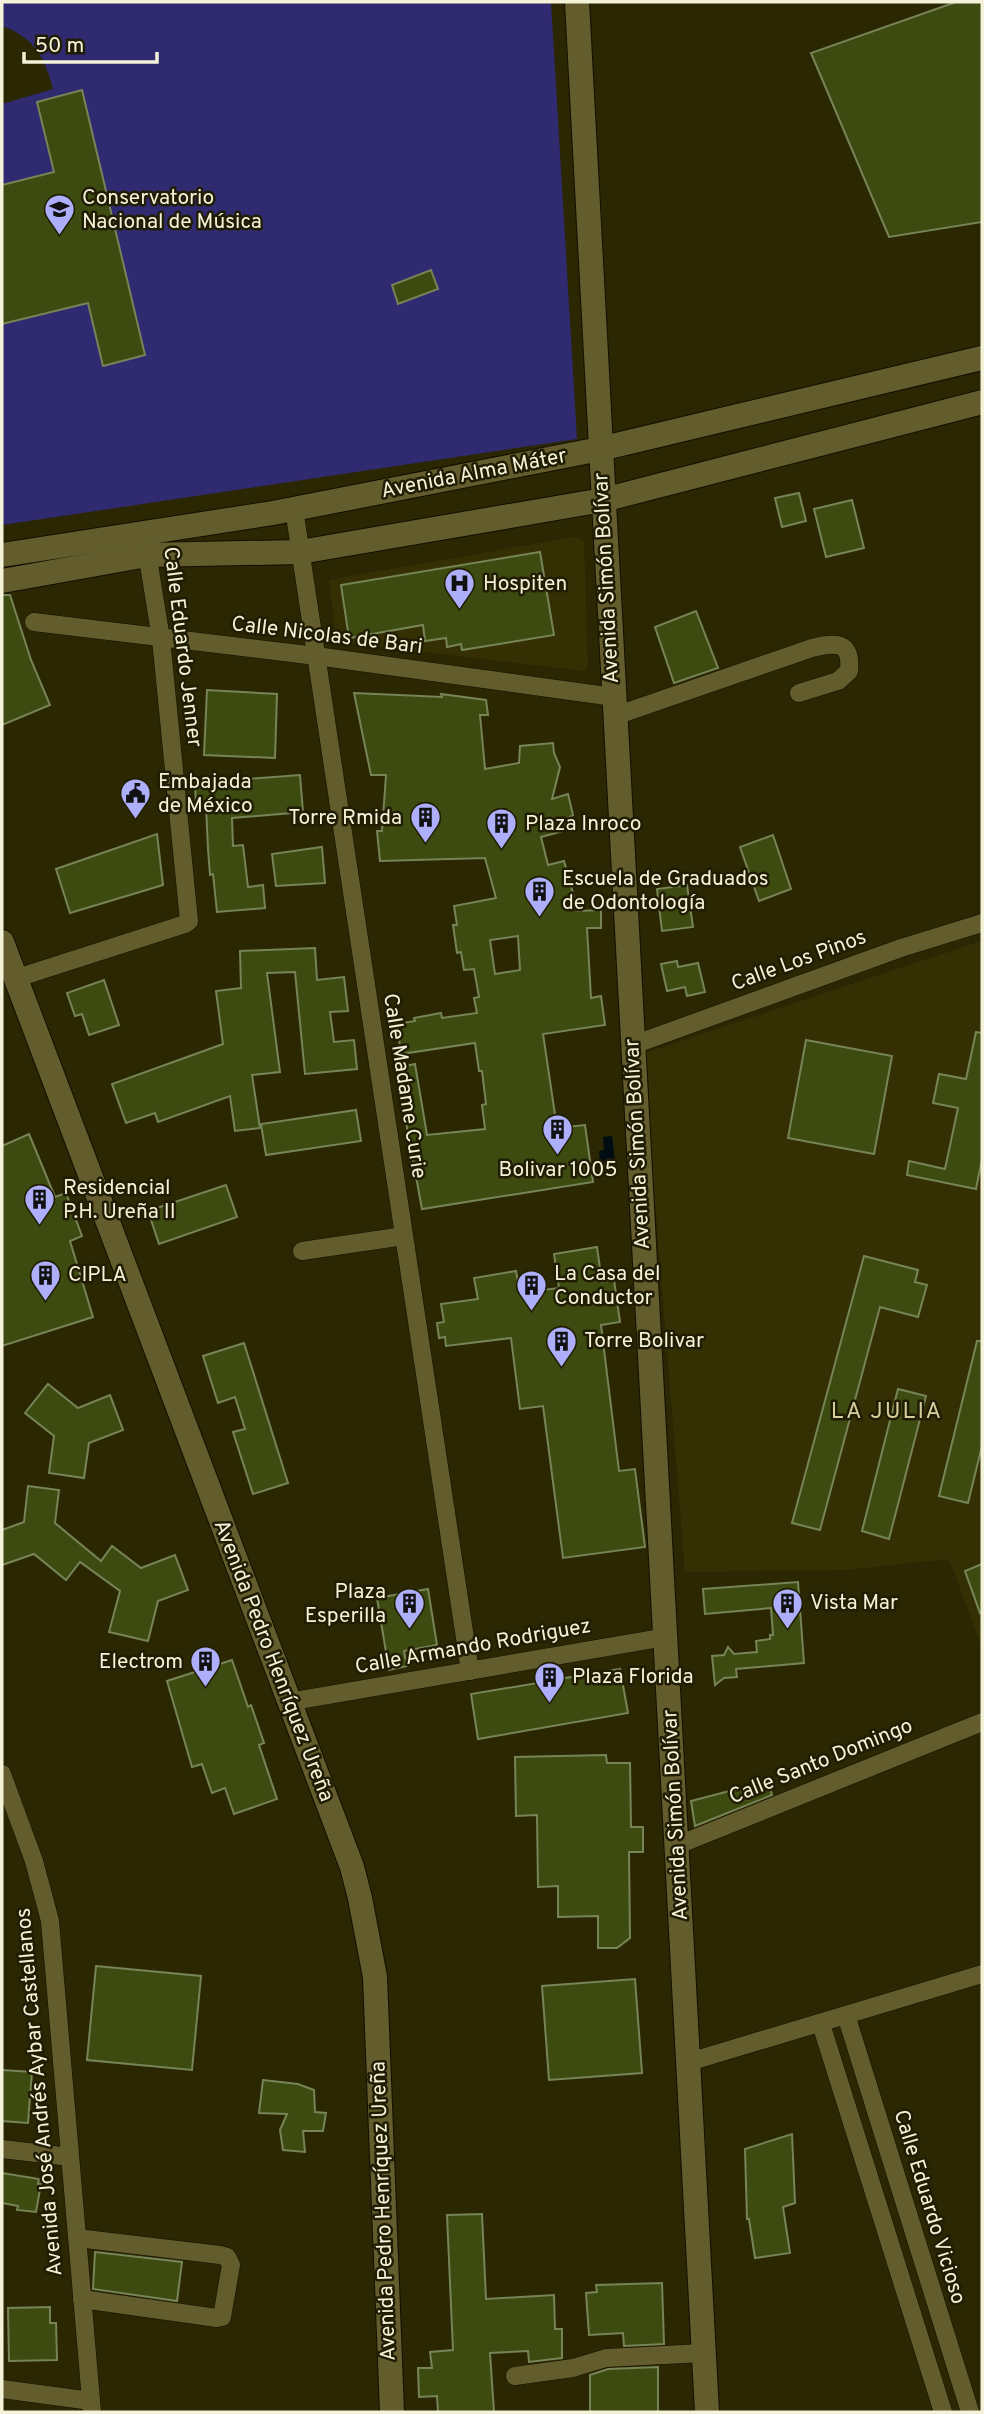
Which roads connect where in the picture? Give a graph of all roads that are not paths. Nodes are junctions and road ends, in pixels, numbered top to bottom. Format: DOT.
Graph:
graph roads {
  1 [pos="577,2"];
  2 [pos="982,358"];
  3 [pos="982,402"];
  4 [pos="600,449"];
  5 [pos="603,500"];
  6 [pos="294,509"];
  7 [pos="146,543"];
  8 [pos="300,552"];
  9 [pos="2,555"];
  10 [pos="2,581"];
  11 [pos="34,622"];
  12 [pos="161,639"];
  13 [pos="316,656"];
  14 [pos="799,693"];
  15 [pos="614,706"];
  16 [pos="982,923"];
  17 [pos="2,942"];
  18 [pos="16,978"];
  19 [pos="633,1045"];
  20 [pos="404,1236"];
  21 [pos="302,1251"];
  22 [pos="666,1637"];
  23 [pos="470,1671"];
  24 [pos="288,1702"];
  25 [pos="982,1722"];
  26 [pos="2,1774"];
  27 [pos="678,1845"];
  28 [pos="982,1974"];
  29 [pos="846,2015"];
  30 [pos="821,2024"];
  31 [pos="688,2062"];
  32 [pos="2,2150"];
  33 [pos="70,2157"];
  34 [pos="77,2238"];
  35 [pos="82,2299"];
  36 [pos="703,2353"];
  37 [pos="515,2376"];
  38 [pos="2,2389"];
  39 [pos="92,2407"];
  40 [pos="392,2412"];
  41 [pos="707,2412"];
  42 [pos="943,2412"];
  43 [pos="970,2412"];
  1 -- 4 [label="main road, Avenida Simón Bolívar"];
  2 -- 4 [label="main road, Avenida Alma Máter"];
  3 -- 5 [label="main road, Avenida Alma Máter"];
  4 -- 5 [label="main road, Avenida Simón Bolívar"];
  4 -- 6 [label="main road, Avenida Alma Máter"];
  5 -- 8 [label="main road, Avenida Alma Máter"];
  5 -- 15 [label="main road, Avenida Simón Bolívar"];
  6 -- 7 [label="main road, Avenida Alma Máter"];
  6 -- 8 [label="street, Calle Madame Curie"];
  7 -- 8 [label="main road, Avenida Alma Máter"];
  7 -- 9 [label="main road, Avenida Alma Máter"];
  7 -- 10 [label="main road, Avenida Alma Máter"];
  7 -- 12 [label="street, Calle Eduardo Jenner"];
  8 -- 13 [label="street, Calle Madame Curie"];
  11 -- 12 [label="street, Calle Nicolas de Bari"];
  12 -- 13 [label="street, Calle Nicolas de Bari"];
  12 -- 18 [label="street, Calle Eduardo Jenner"];
  13 -- 15 [label="street, Calle Nicolas de Bari"];
  13 -- 20 [label="street, Calle Madame Curie"];
  14 -- 15 [label="street, Calle Nicolas de Bari"];
  15 -- 19 [label="main road, Avenida Simón Bolívar"];
  16 -- 19 [label="street, Calle Los Pinos"];
  17 -- 18 [label="main road, Avenida Pedro Henríquez Ureña"];
  18 -- 24 [label="main road, Avenida Pedro Henríquez Ureña"];
  19 -- 22 [label="main road, Avenida Simón Bolívar"];
  20 -- 21 [label="street"];
  20 -- 23 [label="street, Calle Madame Curie"];
  22 -- 23 [label="street, Calle Armando Rodriguez"];
  22 -- 27 [label="main road, Avenida Simón Bolívar"];
  23 -- 24 [label="street, Calle Armando Rodriguez"];
  24 -- 40 [label="main road, Avenida Pedro Henríquez Ureña"];
  25 -- 27 [label="street, Calle Santo Domingo"];
  26 -- 33 [label="street, Avenida José Andrés Aybar Castellanos"];
  27 -- 31 [label="main road, Avenida Simón Bolívar"];
  28 -- 29 [label="street"];
  29 -- 30 [label="street"];
  29 -- 43 [label="street, Calle Eduardo Vicioso"];
  30 -- 31 [label="street"];
  30 -- 42 [label="street"];
  31 -- 36 [label="main road, Avenida Simón Bolívar"];
  32 -- 33 [label="street"];
  33 -- 34 [label="street, Avenida José Andrés Aybar Castellanos"];
  34 -- 35 [label="street, Avenida José Andrés Aybar Castellanos"];
  34 -- 35 [label="street"];
  35 -- 39 [label="street, Avenida José Andrés Aybar Castellanos"];
  36 -- 37 [label="street"];
  36 -- 41 [label="main road, Avenida Simón Bolívar"];
  38 -- 39 [label="street"];
}
